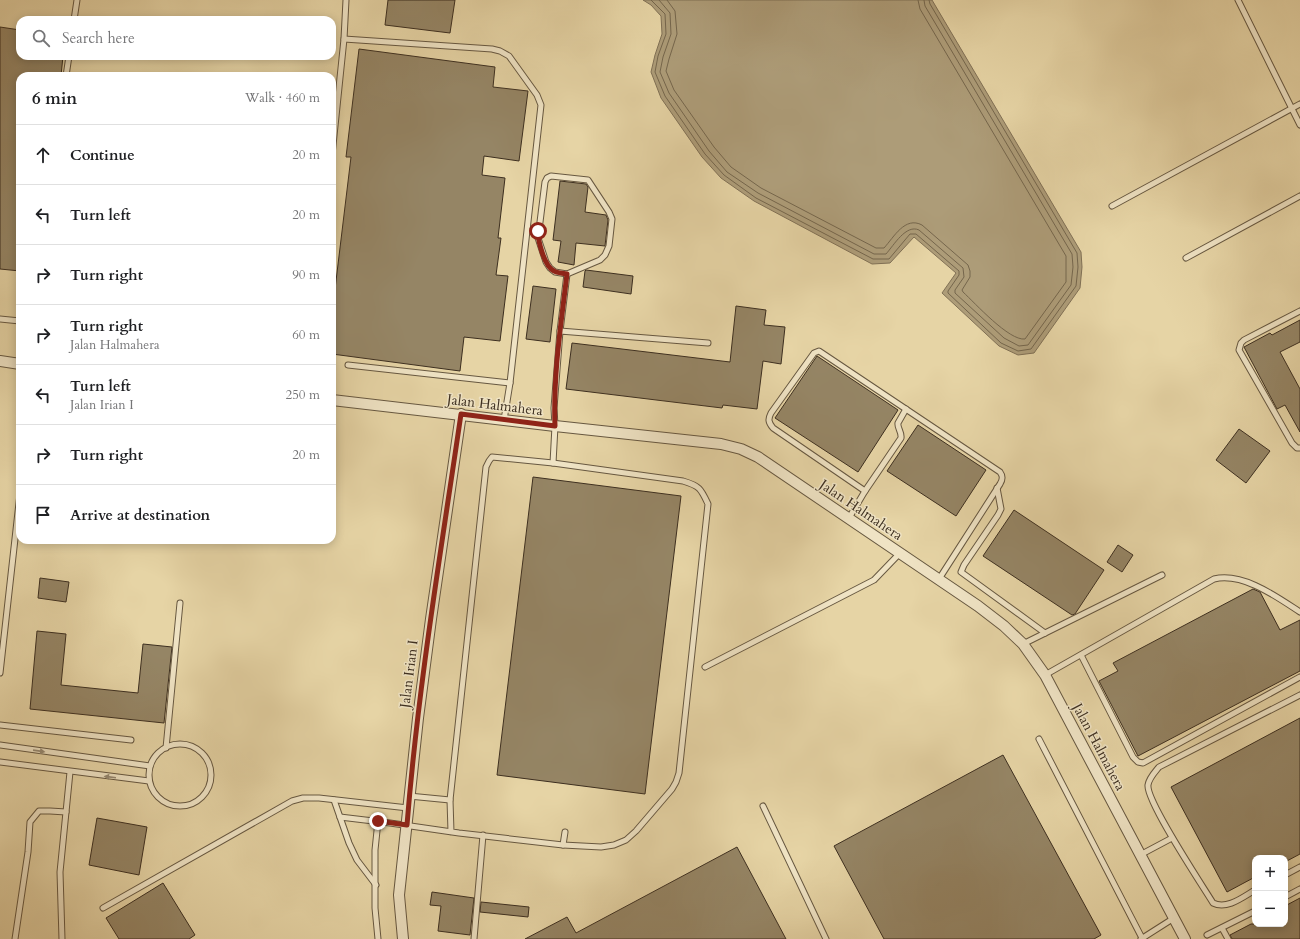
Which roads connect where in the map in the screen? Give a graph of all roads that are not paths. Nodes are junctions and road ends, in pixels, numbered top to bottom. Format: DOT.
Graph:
graph roads {
  1 [pos="77,0"];
  2 [pos="346,0"];
  3 [pos="1238,0"];
  4 [pos="75,16"];
  5 [pos="344,39"];
  6 [pos="68,60"];
  7 [pos="67,72"];
  8 [pos="1300,104"];
  9 [pos="1291,108"];
  10 [pos="336,116"];
  11 [pos="1300,125"];
  12 [pos="1300,196"];
  13 [pos="1112,206"];
  14 [pos="1186,258"];
  15 [pos="567,274"];
  16 [pos="1300,311"];
  17 [pos="0,319"];
  18 [pos="16,321"];
  19 [pos="560,332"];
  20 [pos="708,343"];
  21 [pos="0,361"];
  22 [pos="16,363"];
  23 [pos="348,365"];
  24 [pos="510,383"];
  25 [pos="336,400"];
  26 [pos="906,409"];
  27 [pos="461,414"];
  28 [pos="504,420"];
  29 [pos="555,426"];
  30 [pos="1300,448"];
  31 [pos="553,463"];
  32 [pos="997,488"];
  33 [pos="865,491"];
  34 [pos="849,518"];
  35 [pos="16,530"];
  36 [pos="900,553"];
  37 [pos="1162,575"];
  38 [pos="939,579"];
  39 [pos="180,603"];
  40 [pos="1300,612"];
  41 [pos="1045,633"];
  42 [pos="1023,644"];
  43 [pos="1081,655"];
  44 [pos="705,667"];
  45 [pos="0,673"];
  46 [pos="1045,675"];
  47 [pos="1300,677"];
  48 [pos="1300,695"];
  49 [pos="0,725"];
  50 [pos="1039,739"];
  51 [pos="131,740"];
  52 [pos="0,746"];
  53 [pos="166,748"];
  54 [pos="0,762"];
  55 [pos="150,766"];
  56 [pos="70,772"];
  57 [pos="149,781"];
  58 [pos="409,796"];
  59 [pos="334,800"];
  60 [pos="450,800"];
  61 [pos="763,806"];
  62 [pos="408,808"];
  63 [pos="66,812"];
  64 [pos="340,817"];
  65 [pos="378,821"];
  66 [pos="407,825"];
  67 [pos="451,832"];
  68 [pos="565,832"];
  69 [pos="483,835"];
  70 [pos="1172,838"];
  71 [pos="563,845"];
  72 [pos="1140,855"];
  73 [pos="1300,867"];
  74 [pos="1288,873"];
  75 [pos="376,885"];
  76 [pos="1300,889"];
  77 [pos="1253,891"];
  78 [pos="1288,895"];
  79 [pos="103,908"];
  80 [pos="1252,913"];
  81 [pos="1174,918"];
  82 [pos="1222,928"];
  83 [pos="1207,935"];
  84 [pos="15,939"];
  85 [pos="62,939"];
  86 [pos="378,939"];
  87 [pos="403,939"];
  88 [pos="474,939"];
  89 [pos="826,939"];
  90 [pos="1142,939"];
  91 [pos="1185,939"];
  92 [pos="1228,939"];
  1 -- 4 [label="lane"];
  2 -- 5 [label="lane"];
  3 -- 9 [label="lane"];
  5 -- 10 [label="lane"];
  5 -- 24 [label="lane"];
  6 -- 7 [label="lane"];
  8 -- 9 [label="lane"];
  9 -- 11 [label="lane"];
  9 -- 13 [label="lane"];
  12 -- 14 [label="lane"];
  15 -- 15 [label="lane"];
  15 -- 19 [label="lane"];
  16 -- 30 [label="lane"];
  17 -- 18 [label="lane"];
  19 -- 20 [label="lane"];
  19 -- 29 [label="lane"];
  21 -- 22 [label="street"];
  23 -- 24 [label="lane"];
  24 -- 28 [label="lane"];
  25 -- 27 [label="street, Jalan Halmahera"];
  26 -- 32 [label="lane"];
  26 -- 33 [label="lane"];
  26 -- 33 [label="lane"];
  27 -- 28 [label="street, Jalan Halmahera"];
  27 -- 58 [label="street, Jalan Irian I"];
  28 -- 29 [label="street, Jalan Halmahera"];
  29 -- 31 [label="lane"];
  29 -- 34 [label="street, Jalan Halmahera"];
  31 -- 60 [label="lane"];
  31 -- 71 [label="lane"];
  32 -- 38 [label="lane"];
  32 -- 41 [label="lane"];
  33 -- 34 [label="lane"];
  34 -- 36 [label="street, Jalan Halmahera"];
  35 -- 45 [label="lane"];
  36 -- 38 [label="street, Jalan Halmahera"];
  36 -- 44 [label="lane"];
  37 -- 41 [label="lane"];
  38 -- 42 [label="street, Jalan Halmahera"];
  39 -- 53 [label="lane"];
  40 -- 43 [label="lane"];
  41 -- 42 [label="lane"];
  42 -- 46 [label="street, Jalan Halmahera"];
  43 -- 46 [label="lane"];
  43 -- 47 [label="lane"];
  46 -- 72 [label="street, Jalan Halmahera"];
  48 -- 70 [label="lane"];
  49 -- 51 [label="lane"];
  50 -- 90 [label="lane"];
  52 -- 55 [label="lane, one-way"];
  53 -- 55 [label="lane"];
  53 -- 57 [label="lane"];
  54 -- 56 [label="lane"];
  55 -- 57 [label="lane"];
  57 -- 56 [label="lane, one-way"];
  56 -- 63 [label="lane"];
  58 -- 60 [label="lane"];
  58 -- 62 [label="street, Jalan Irian I"];
  59 -- 62 [label="lane"];
  59 -- 64 [label="lane"];
  59 -- 79 [label="lane"];
  60 -- 67 [label="lane"];
  61 -- 89 [label="lane"];
  62 -- 66 [label="street, Jalan Irian I"];
  63 -- 84 [label="lane"];
  63 -- 85 [label="lane"];
  64 -- 65 [label="lane"];
  64 -- 75 [label="lane"];
  65 -- 66 [label="lane"];
  65 -- 75 [label="lane"];
  66 -- 67 [label="lane"];
  66 -- 87 [label="street, Jalan Irian I"];
  67 -- 69 [label="lane"];
  68 -- 71 [label="lane"];
  69 -- 71 [label="lane"];
  69 -- 88 [label="lane"];
  70 -- 72 [label="lane"];
  70 -- 77 [label="lane"];
  72 -- 81 [label="street, Jalan Halmahera"];
  73 -- 74 [label="lane"];
  75 -- 86 [label="lane"];
  76 -- 78 [label="lane"];
  80 -- 82 [label="lane"];
  81 -- 90 [label="lane"];
  81 -- 91 [label="street, Jalan Halmahera"];
  82 -- 83 [label="lane"];
  82 -- 92 [label="lane"];
}
